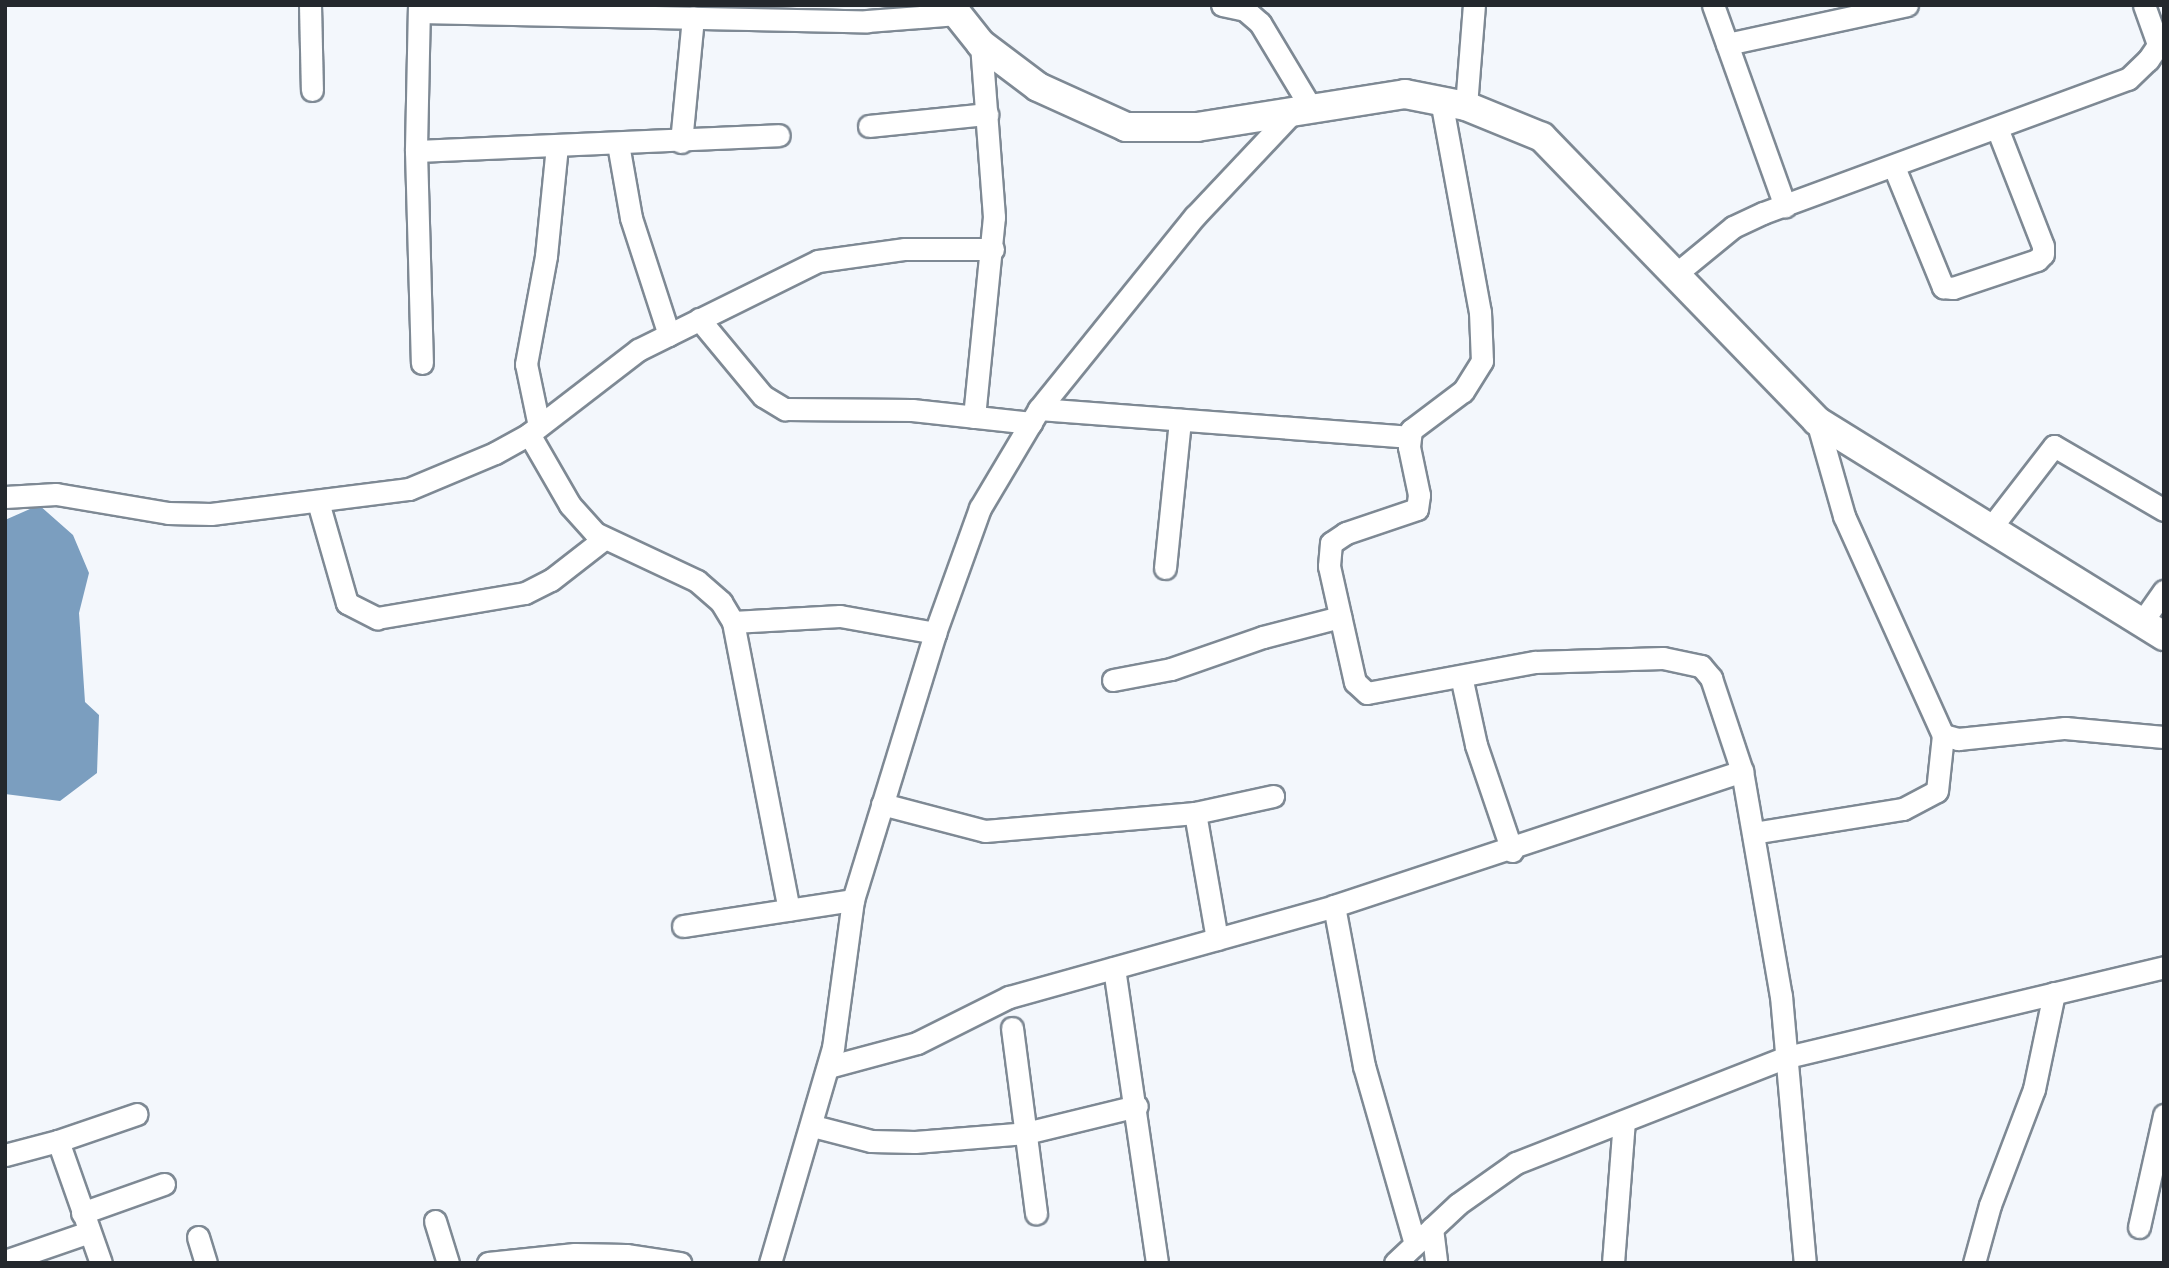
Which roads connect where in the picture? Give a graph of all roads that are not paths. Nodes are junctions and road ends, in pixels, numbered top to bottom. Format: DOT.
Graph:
graph roads {
  1 [pos="310,5"];
  2 [pos="1222,5"];
  3 [pos="1475,5"];
  4 [pos="1713,5"];
  5 [pos="1907,5"];
  6 [pos="2144,5"];
  7 [pos="419,9"];
  8 [pos="953,10"];
  9 [pos="692,18"];
  10 [pos="2161,40"];
  11 [pos="981,44"];
  12 [pos="1727,44"];
  13 [pos="312,90"];
  14 [pos="1453,103"];
  15 [pos="1303,109"];
  16 [pos="987,114"];
  17 [pos="869,126"];
  18 [pos="1997,128"];
  19 [pos="779,135"];
  20 [pos="681,142"];
  21 [pos="618,144"];
  22 [pos="557,146"];
  23 [pos="416,151"];
  24 [pos="1894,167"];
  25 [pos="1785,206"];
  26 [pos="993,250"];
  27 [pos="1677,273"];
  28 [pos="699,319"];
  29 [pos="669,335"];
  30 [pos="422,363"];
  31 [pos="1035,416"];
  32 [pos="974,417"];
  33 [pos="1180,420"];
  34 [pos="1817,421"];
  35 [pos="534,430"];
  36 [pos="1408,438"];
  37 [pos="5,497"];
  38 [pos="318,502"];
  39 [pos="2164,510"];
  40 [pos="1989,530"];
  41 [pos="605,538"];
  42 [pos="1165,568"];
  43 [pos="2164,591"];
  44 [pos="1340,617"];
  45 [pos="733,622"];
  46 [pos="2153,629"];
  47 [pos="936,633"];
  48 [pos="1461,676"];
  49 [pos="1113,680"];
  50 [pos="1943,735"];
  51 [pos="2164,737"];
  52 [pos="1742,771"];
  53 [pos="1273,796"];
  54 [pos="882,804"];
  55 [pos="1195,813"];
  56 [pos="1753,834"];
  57 [pos="1513,850"];
  58 [pos="853,900"];
  59 [pos="1334,906"];
  60 [pos="789,910"];
  61 [pos="683,926"];
  62 [pos="1217,939"];
  63 [pos="2164,967"];
  64 [pos="1114,968"];
  65 [pos="2054,993"];
  66 [pos="1012,1028"];
  67 [pos="1787,1057"];
  68 [pos="828,1067"];
  69 [pos="1137,1106"];
  70 [pos="137,1114"];
  71 [pos="2164,1115"];
  72 [pos="1624,1121"];
  73 [pos="813,1126"];
  74 [pos="1026,1133"];
  75 [pos="58,1141"];
  76 [pos="5,1155"];
  77 [pos="164,1184"];
  78 [pos="1036,1213"];
  79 [pos="435,1221"];
  80 [pos="86,1222"];
  81 [pos="2139,1227"];
  82 [pos="1433,1228"];
  83 [pos="198,1237"];
  84 [pos="1415,1244"];
  85 [pos="5,1261"];
  86 [pos="101,1263"];
  87 [pos="206,1263"];
  88 [pos="448,1263"];
  89 [pos="488,1263"];
  90 [pos="680,1263"];
  91 [pos="770,1263"];
  92 [pos="1157,1263"];
  93 [pos="1395,1263"];
  94 [pos="1436,1263"];
  95 [pos="1613,1263"];
  96 [pos="1805,1263"];
  97 [pos="1974,1263"];
  1 -- 13 [label="street"];
  2 -- 15 [label="street"];
  3 -- 14 [label="street"];
  4 -- 12 [label="street"];
  5 -- 12 [label="street"];
  6 -- 10 [label="street"];
  7 -- 9 [label="street"];
  7 -- 23 [label="street"];
  8 -- 9 [label="street"];
  8 -- 11 [label="main road"];
  9 -- 20 [label="street"];
  10 -- 18 [label="street"];
  11 -- 15 [label="main road"];
  11 -- 16 [label="street"];
  12 -- 25 [label="street"];
  14 -- 15 [label="main road"];
  14 -- 27 [label="main road"];
  14 -- 36 [label="street"];
  15 -- 31 [label="street"];
  16 -- 17 [label="street"];
  16 -- 26 [label="street"];
  18 -- 24 [label="street"];
  18 -- 24 [label="street"];
  19 -- 20 [label="street"];
  20 -- 21 [label="street"];
  21 -- 22 [label="street"];
  21 -- 29 [label="street"];
  22 -- 23 [label="street"];
  22 -- 35 [label="street"];
  23 -- 30 [label="street"];
  24 -- 25 [label="street"];
  25 -- 27 [label="street"];
  26 -- 28 [label="street"];
  26 -- 32 [label="street"];
  27 -- 34 [label="main road"];
  28 -- 29 [label="street"];
  28 -- 32 [label="street"];
  29 -- 35 [label="street"];
  31 -- 32 [label="street"];
  31 -- 33 [label="street"];
  31 -- 47 [label="street"];
  33 -- 36 [label="street"];
  33 -- 42 [label="street"];
  34 -- 40 [label="main road"];
  34 -- 50 [label="street"];
  35 -- 38 [label="street"];
  35 -- 41 [label="street"];
  36 -- 44 [label="street"];
  37 -- 38 [label="street"];
  38 -- 41 [label="street"];
  39 -- 40 [label="street"];
  40 -- 46 [label="main road"];
  41 -- 45 [label="street"];
  43 -- 46 [label="street"];
  44 -- 48 [label="street"];
  44 -- 49 [label="street"];
  45 -- 47 [label="street"];
  45 -- 60 [label="street"];
  47 -- 54 [label="street"];
  48 -- 52 [label="street"];
  48 -- 57 [label="street"];
  50 -- 51 [label="street"];
  50 -- 56 [label="street"];
  52 -- 56 [label="street"];
  52 -- 57 [label="street"];
  53 -- 55 [label="street"];
  54 -- 55 [label="street"];
  54 -- 58 [label="street"];
  55 -- 62 [label="street"];
  56 -- 67 [label="street"];
  57 -- 59 [label="street"];
  58 -- 60 [label="street"];
  58 -- 68 [label="street"];
  59 -- 62 [label="street"];
  59 -- 84 [label="street"];
  60 -- 61 [label="street"];
  62 -- 64 [label="street"];
  63 -- 65 [label="street"];
  64 -- 68 [label="street"];
  64 -- 69 [label="street"];
  65 -- 67 [label="street"];
  65 -- 97 [label="street"];
  66 -- 74 [label="street"];
  67 -- 72 [label="street"];
  67 -- 96 [label="street"];
  68 -- 73 [label="street"];
  69 -- 74 [label="street"];
  69 -- 92 [label="street"];
  70 -- 75 [label="street"];
  71 -- 81 [label="street"];
  72 -- 82 [label="street"];
  72 -- 95 [label="street"];
  73 -- 74 [label="street"];
  73 -- 91 [label="street"];
  74 -- 78 [label="street"];
  75 -- 76 [label="street"];
  75 -- 80 [label="street"];
  77 -- 80 [label="street"];
  79 -- 88 [label="street"];
  80 -- 85 [label="street"];
  80 -- 86 [label="street"];
  82 -- 84 [label="street"];
  82 -- 94 [label="street"];
  83 -- 87 [label="street"];
  84 -- 93 [label="street"];
  89 -- 90 [label="street"];
}
